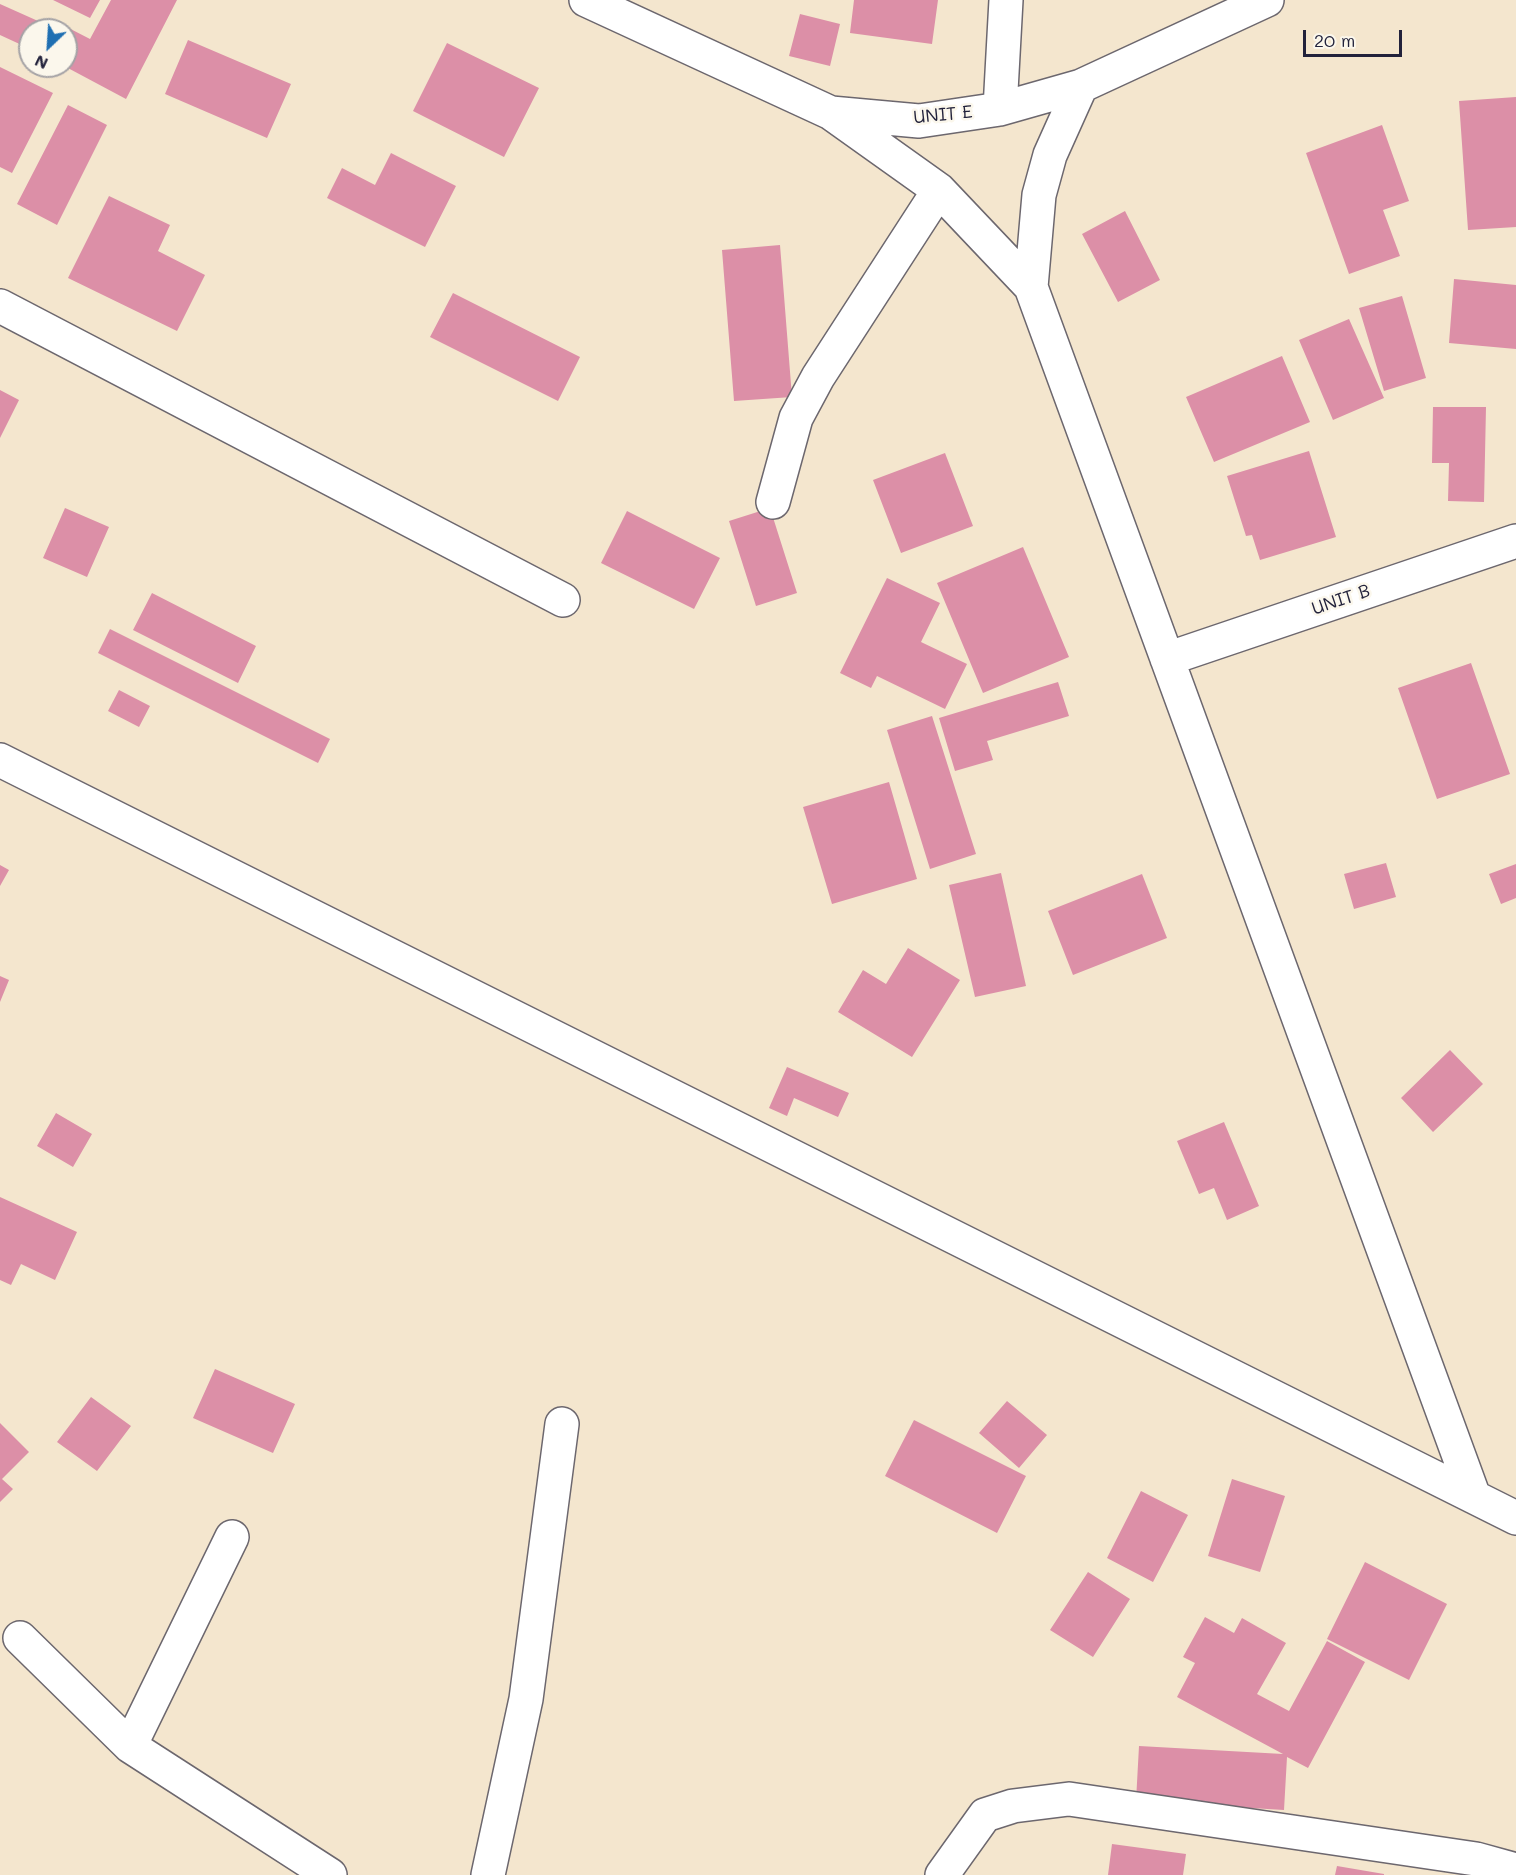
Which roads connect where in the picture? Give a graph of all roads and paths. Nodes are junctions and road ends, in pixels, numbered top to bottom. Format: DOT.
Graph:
graph roads {
  1 [pos="586,0"];
  2 [pos="1006,0"];
  3 [pos="1267,0"];
  4 [pos="1081,86"];
  5 [pos="1000,109"];
  6 [pos="831,112"];
  7 [pos="939,190"];
  8 [pos="1031,287"];
  9 [pos="0,306"];
  10 [pos="772,502"];
  11 [pos="1516,541"];
  12 [pos="564,600"];
  13 [pos="1167,659"];
  14 [pos="0,760"];
  15 [pos="562,1424"];
  16 [pos="1474,1497"];
  17 [pos="1516,1518"];
  18 [pos="231,1536"];
  19 [pos="20,1638"];
  20 [pos="130,1746"];
  21 [pos="1516,1870"];
  22 [pos="330,1875"];
  23 [pos="488,1875"];
  24 [pos="942,1875"];
  1 -- 6 [label="street, UNIT E"];
  2 -- 5 [label="street"];
  3 -- 4 [label="street, UNIT E"];
  4 -- 5 [label="street, UNIT E"];
  4 -- 8 [label="street"];
  5 -- 6 [label="street, UNIT E"];
  6 -- 7 [label="street"];
  7 -- 8 [label="street"];
  7 -- 10 [label="street"];
  8 -- 13 [label="street"];
  9 -- 12 [label="street"];
  11 -- 13 [label="street, UNIT B"];
  13 -- 16 [label="street"];
  14 -- 16 [label="street"];
  15 -- 23 [label="street"];
  16 -- 17 [label="street"];
  18 -- 20 [label="street"];
  19 -- 20 [label="street"];
  20 -- 22 [label="street"];
  21 -- 24 [label="street"];
}
